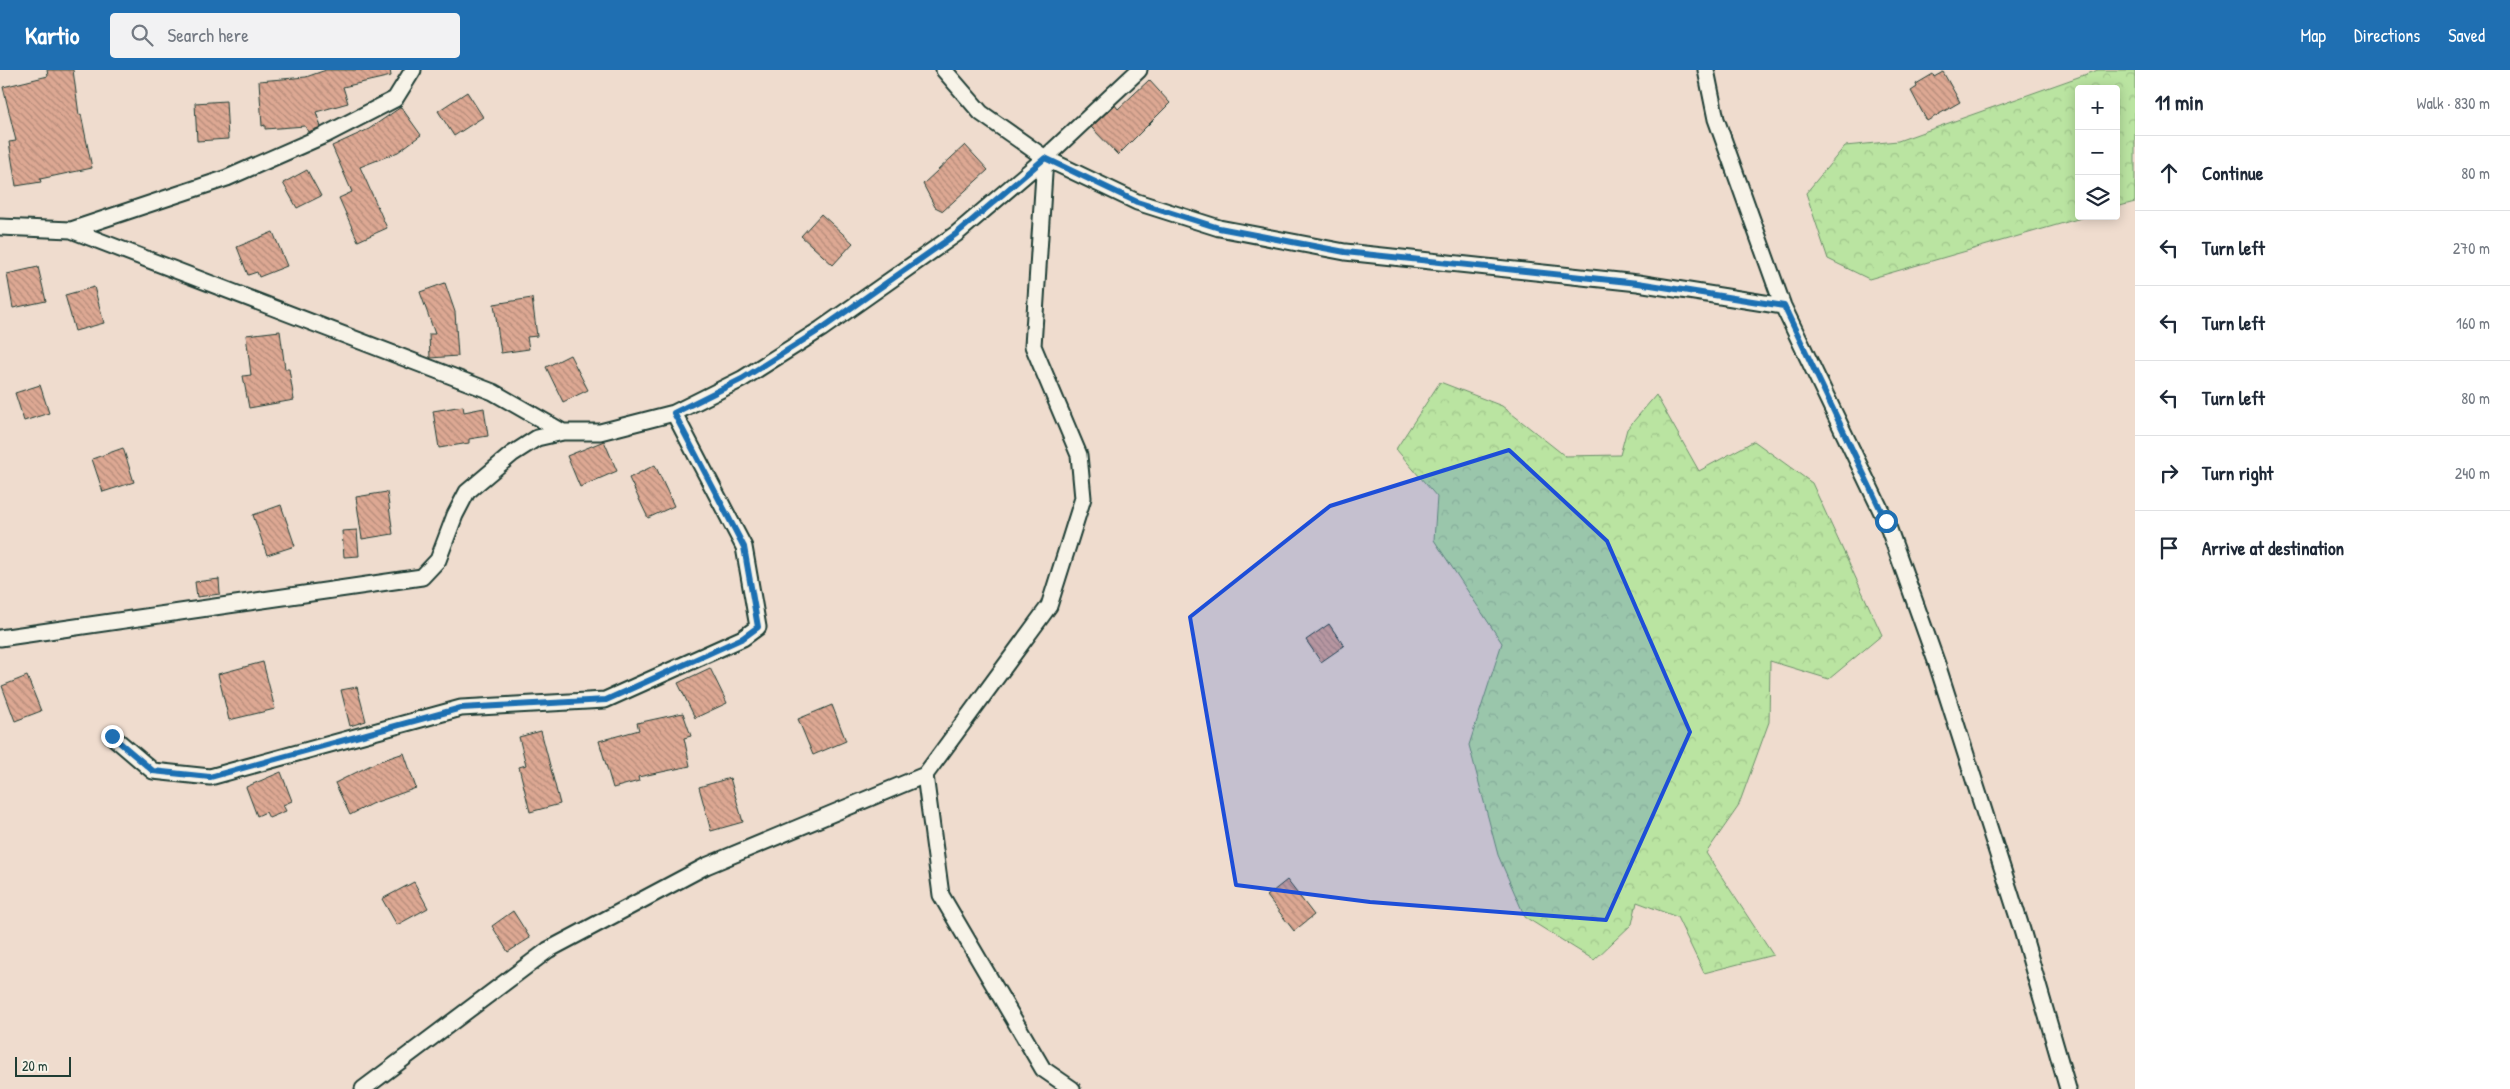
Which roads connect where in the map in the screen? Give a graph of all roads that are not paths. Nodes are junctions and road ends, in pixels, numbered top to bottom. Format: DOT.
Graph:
graph roads {
  1 [pos="413,70"];
  2 [pos="944,70"];
  3 [pos="1138,70"];
  4 [pos="1706,70"];
  5 [pos="1045,158"];
  6 [pos="0,227"];
  7 [pos="71,230"];
  8 [pos="1784,306"];
  9 [pos="674,413"];
  10 [pos="563,432"];
  11 [pos="0,638"];
  12 [pos="112,736"];
  13 [pos="925,775"];
  14 [pos="363,1089"];
  15 [pos="1072,1089"];
  16 [pos="2068,1089"];
  1 -- 7 [label="street"];
  2 -- 5 [label="street"];
  3 -- 5 [label="street"];
  4 -- 8 [label="street"];
  5 -- 8 [label="street"];
  5 -- 9 [label="street"];
  5 -- 13 [label="street"];
  6 -- 7 [label="street"];
  7 -- 10 [label="street"];
  8 -- 16 [label="street"];
  9 -- 10 [label="street"];
  9 -- 12 [label="street"];
  10 -- 11 [label="street"];
  13 -- 14 [label="street"];
  13 -- 15 [label="street"];
}
